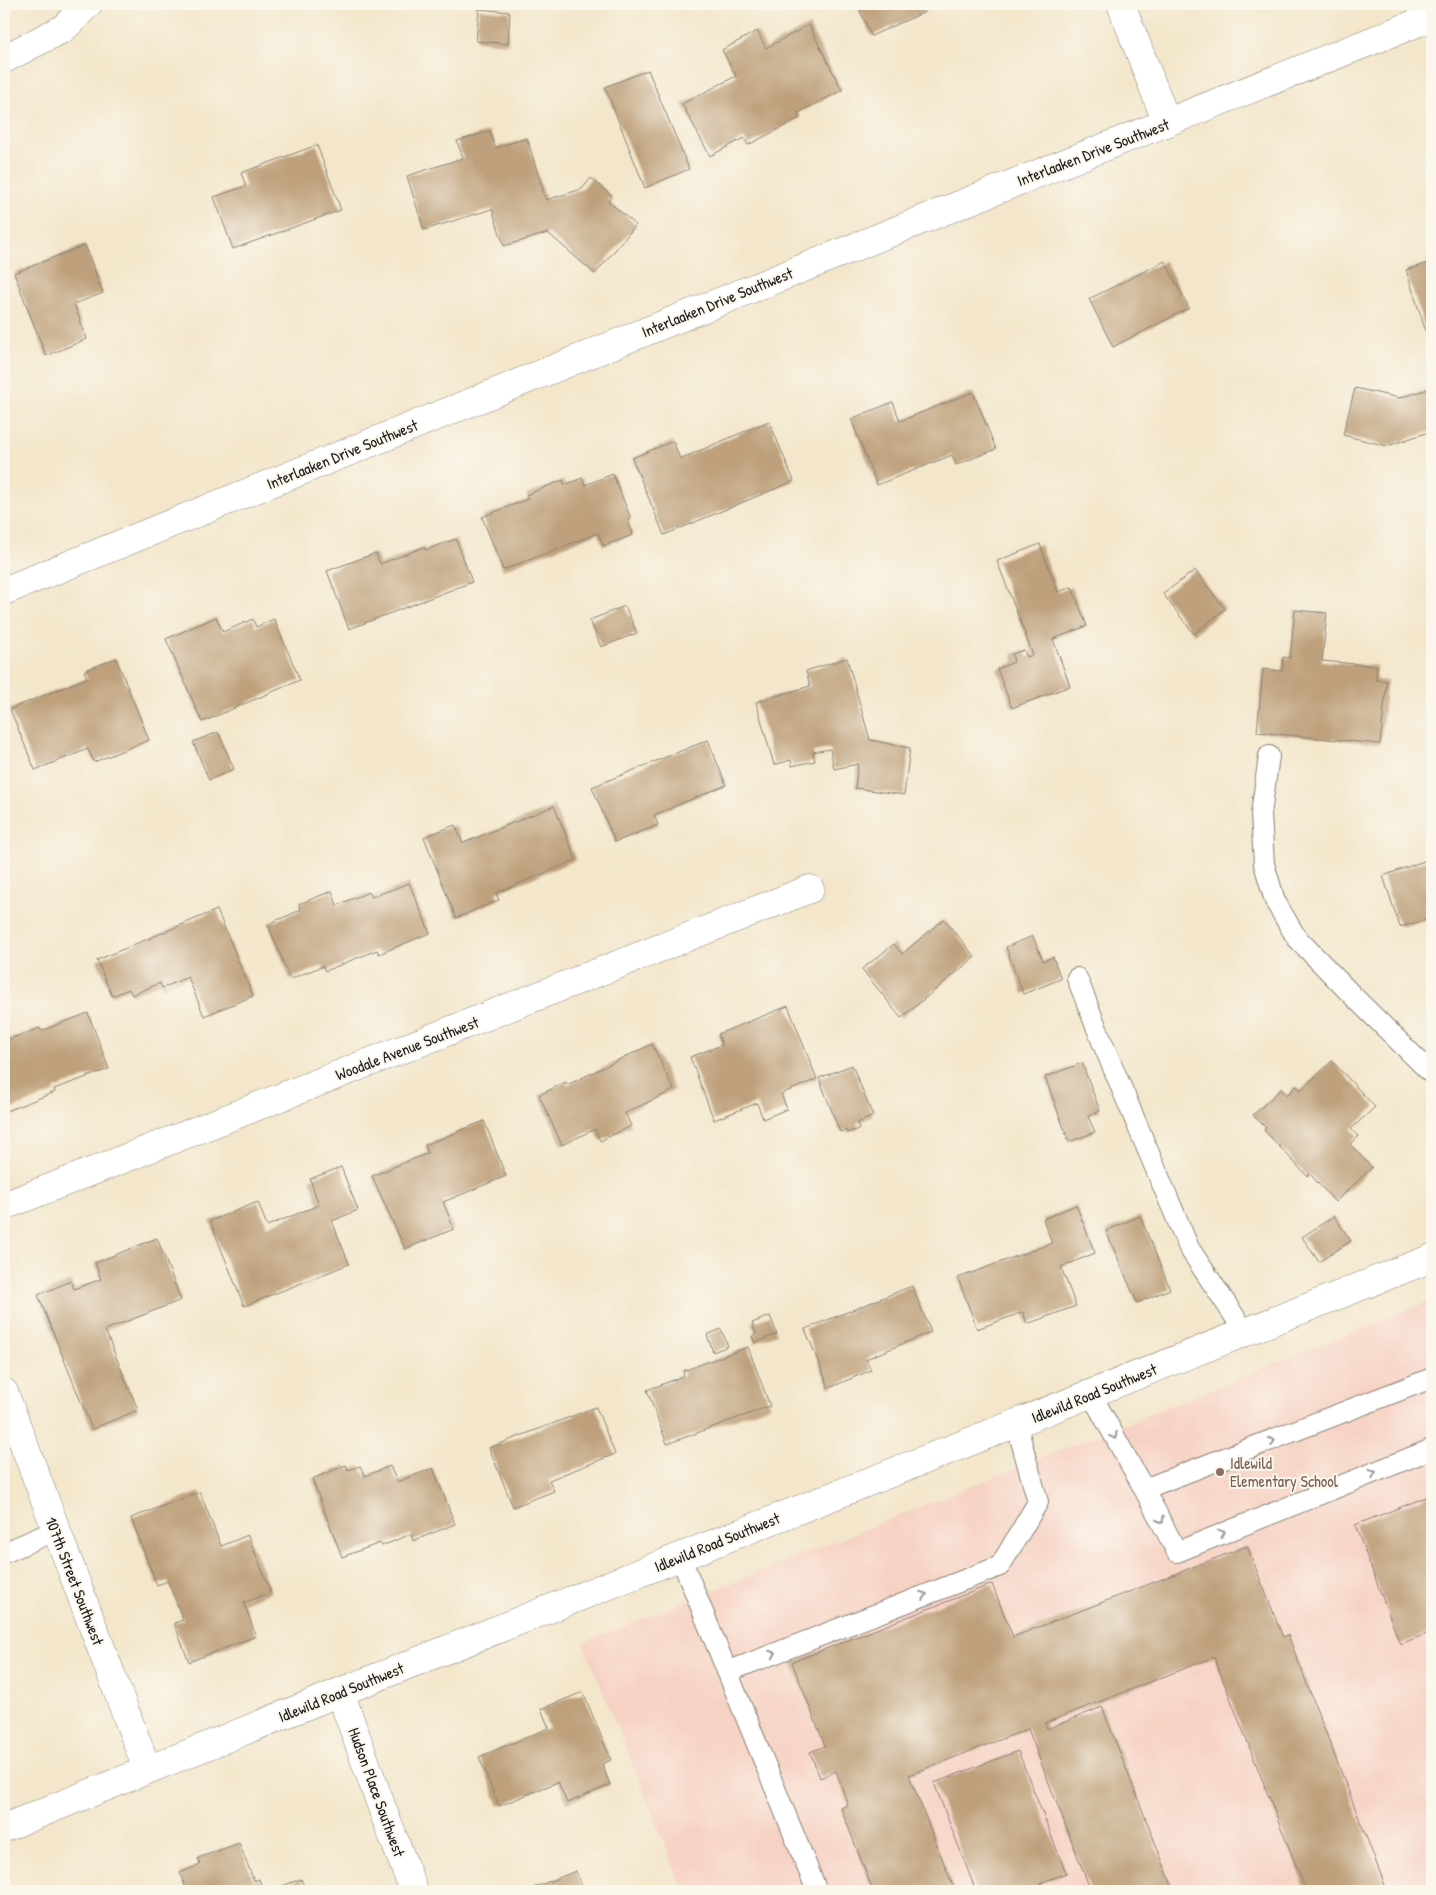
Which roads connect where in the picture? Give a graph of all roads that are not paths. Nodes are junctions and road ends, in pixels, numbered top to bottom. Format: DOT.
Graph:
graph roads {
  1 [pos="88,4"];
  2 [pos="1121,4"];
  3 [pos="1432,17"];
  4 [pos="4,59"];
  5 [pos="1168,123"];
  6 [pos="4,591"];
  7 [pos="1269,756"];
  8 [pos="810,889"];
  9 [pos="1077,978"];
  10 [pos="1432,1074"];
  11 [pos="4,1206"];
  12 [pos="1432,1258"];
  13 [pos="1245,1332"];
  14 [pos="1432,1378"];
  15 [pos="4,1392"];
  16 [pos="1090,1394"];
  17 [pos="1016,1424"];
  18 [pos="1432,1449"];
  19 [pos="1144,1489"];
  20 [pos="56,1530"];
  21 [pos="4,1553"];
  22 [pos="680,1556"];
  23 [pos="728,1672"];
  24 [pos="340,1692"];
  25 [pos="147,1769"];
  26 [pos="4,1828"];
  27 [pos="414,1891"];
  28 [pos="817,1891"];
  1 -- 4 [label="street"];
  2 -- 5 [label="street"];
  3 -- 5 [label="street, Interlaaken Drive Southwest"];
  5 -- 6 [label="street, Interlaaken Drive Southwest"];
  7 -- 10 [label="lane"];
  8 -- 11 [label="street, Woodale Avenue Southwest"];
  9 -- 13 [label="lane"];
  12 -- 13 [label="street, Idlewild Road Southwest"];
  13 -- 16 [label="street, Idlewild Road Southwest"];
  19 -- 14 [label="lane, one-way"];
  15 -- 20 [label="street, 107th Street Southwest"];
  16 -- 17 [label="street, Idlewild Road Southwest"];
  16 -- 19 [label="lane, one-way"];
  17 -- 22 [label="street, Idlewild Road Southwest"];
  23 -- 17 [label="lane, one-way"];
  19 -- 18 [label="lane, one-way"];
  20 -- 21 [label="lane"];
  20 -- 25 [label="street, 107th Street Southwest"];
  22 -- 23 [label="lane"];
  22 -- 24 [label="street, Idlewild Road Southwest"];
  23 -- 28 [label="lane"];
  24 -- 25 [label="street, Idlewild Road Southwest"];
  24 -- 27 [label="street, Hudson Place Southwest"];
  25 -- 26 [label="street, Idlewild Road Southwest"];
}
